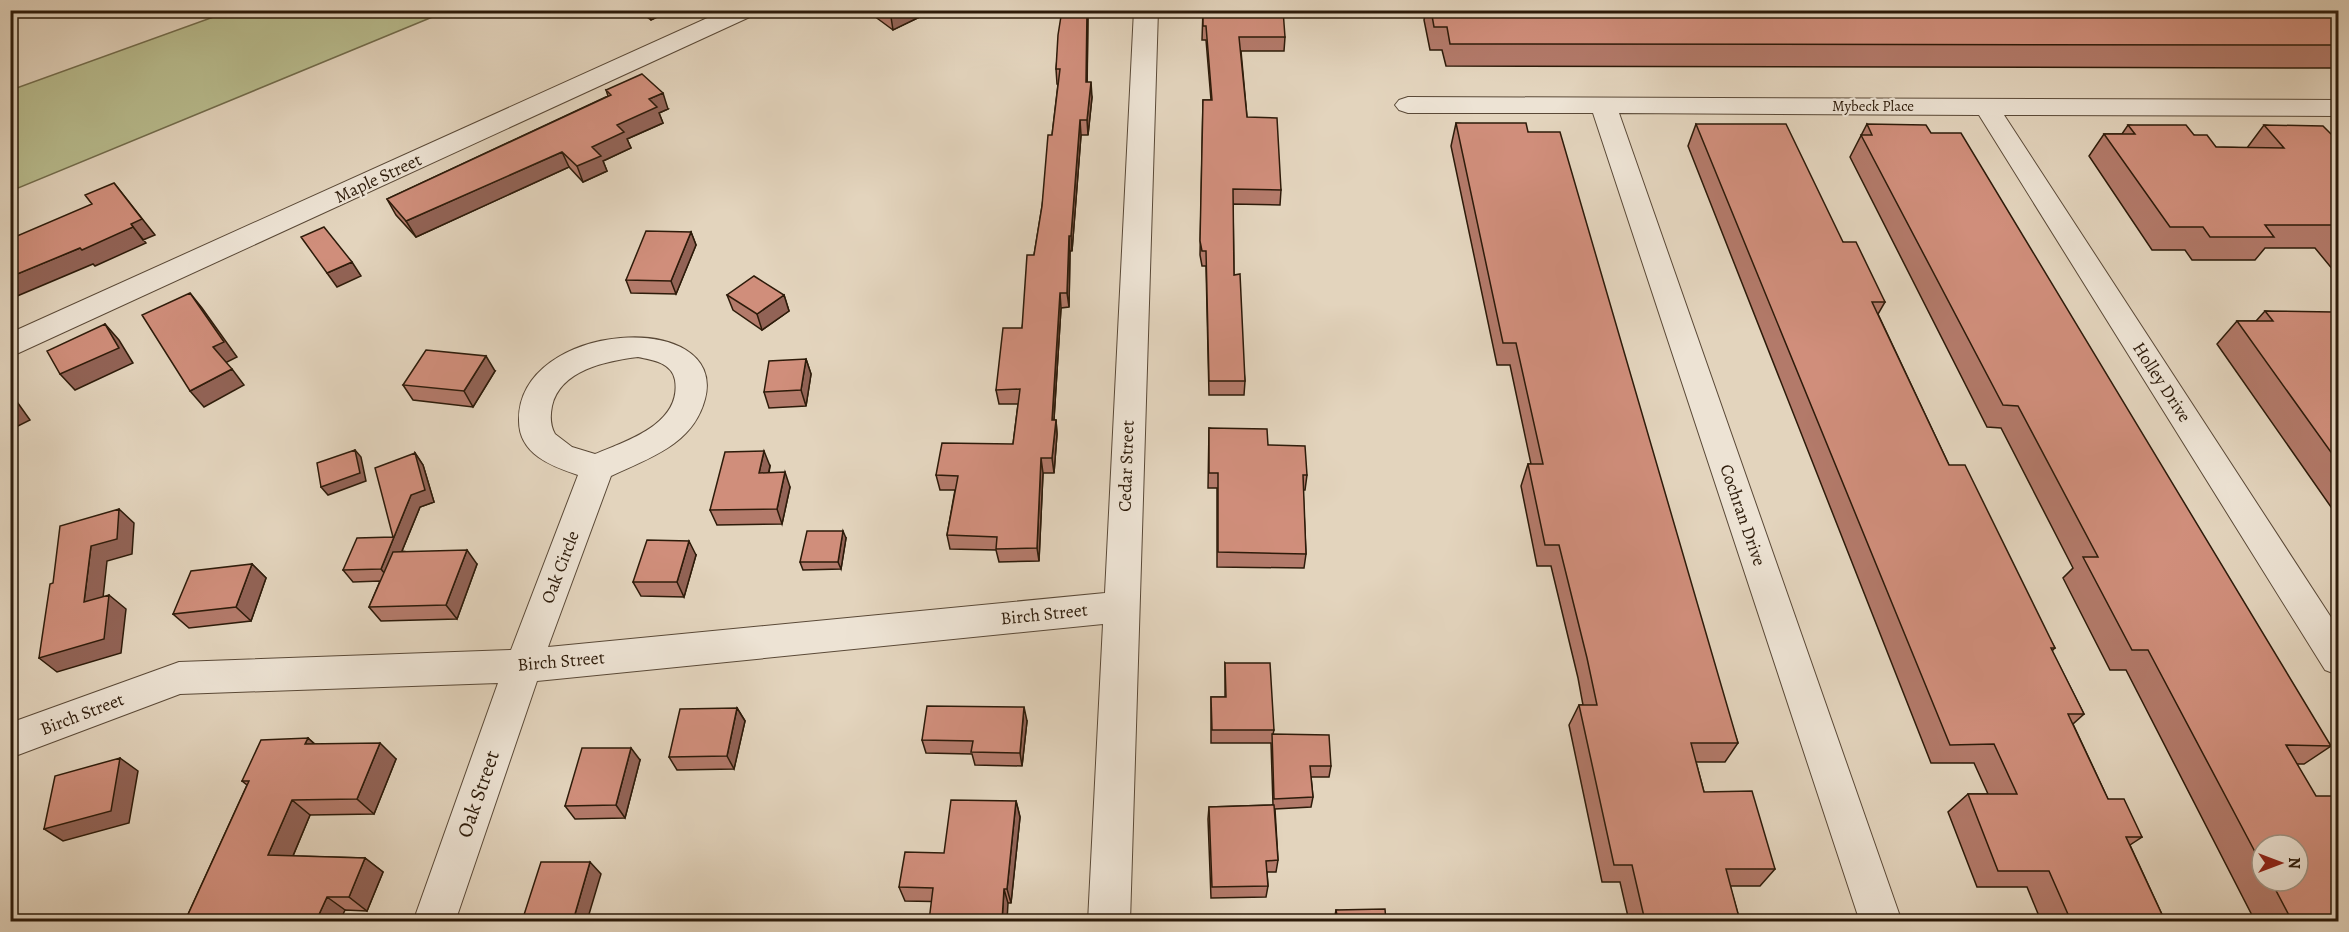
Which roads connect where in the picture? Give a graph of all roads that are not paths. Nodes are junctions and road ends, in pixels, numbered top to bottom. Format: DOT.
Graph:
graph roads {
  1 [pos="746,10"];
  2 [pos="1146,10"];
  3 [pos="1408,105"];
  4 [pos="1986,106"];
  5 [pos="1604,108"];
  6 [pos="2338,108"];
  7 [pos="10,346"];
  8 [pos="597,468"];
  9 [pos="1120,607"];
  10 [pos="2336,652"];
  11 [pos="523,666"];
  12 [pos="10,741"];
  13 [pos="434,921"];
  14 [pos="1109,921"];
  15 [pos="1881,921"];
  1 -- 7 [label="street, Maple Street"];
  2 -- 9 [label="street, Cedar Street"];
  3 -- 5 [label="street, Mybeck Place"];
  4 -- 5 [label="street, Mybeck Place"];
  4 -- 6 [label="street, Mybeck Place"];
  4 -- 10 [label="street, Holley Drive"];
  5 -- 15 [label="street, Cochran Drive"];
  8 -- 8 [label="street"];
  8 -- 11 [label="street, Oak Circle"];
  9 -- 11 [label="street, Birch Street"];
  9 -- 14 [label="street, Cedar Street"];
  11 -- 12 [label="street, Birch Street"];
  11 -- 13 [label="street, Oak Street"];
}
